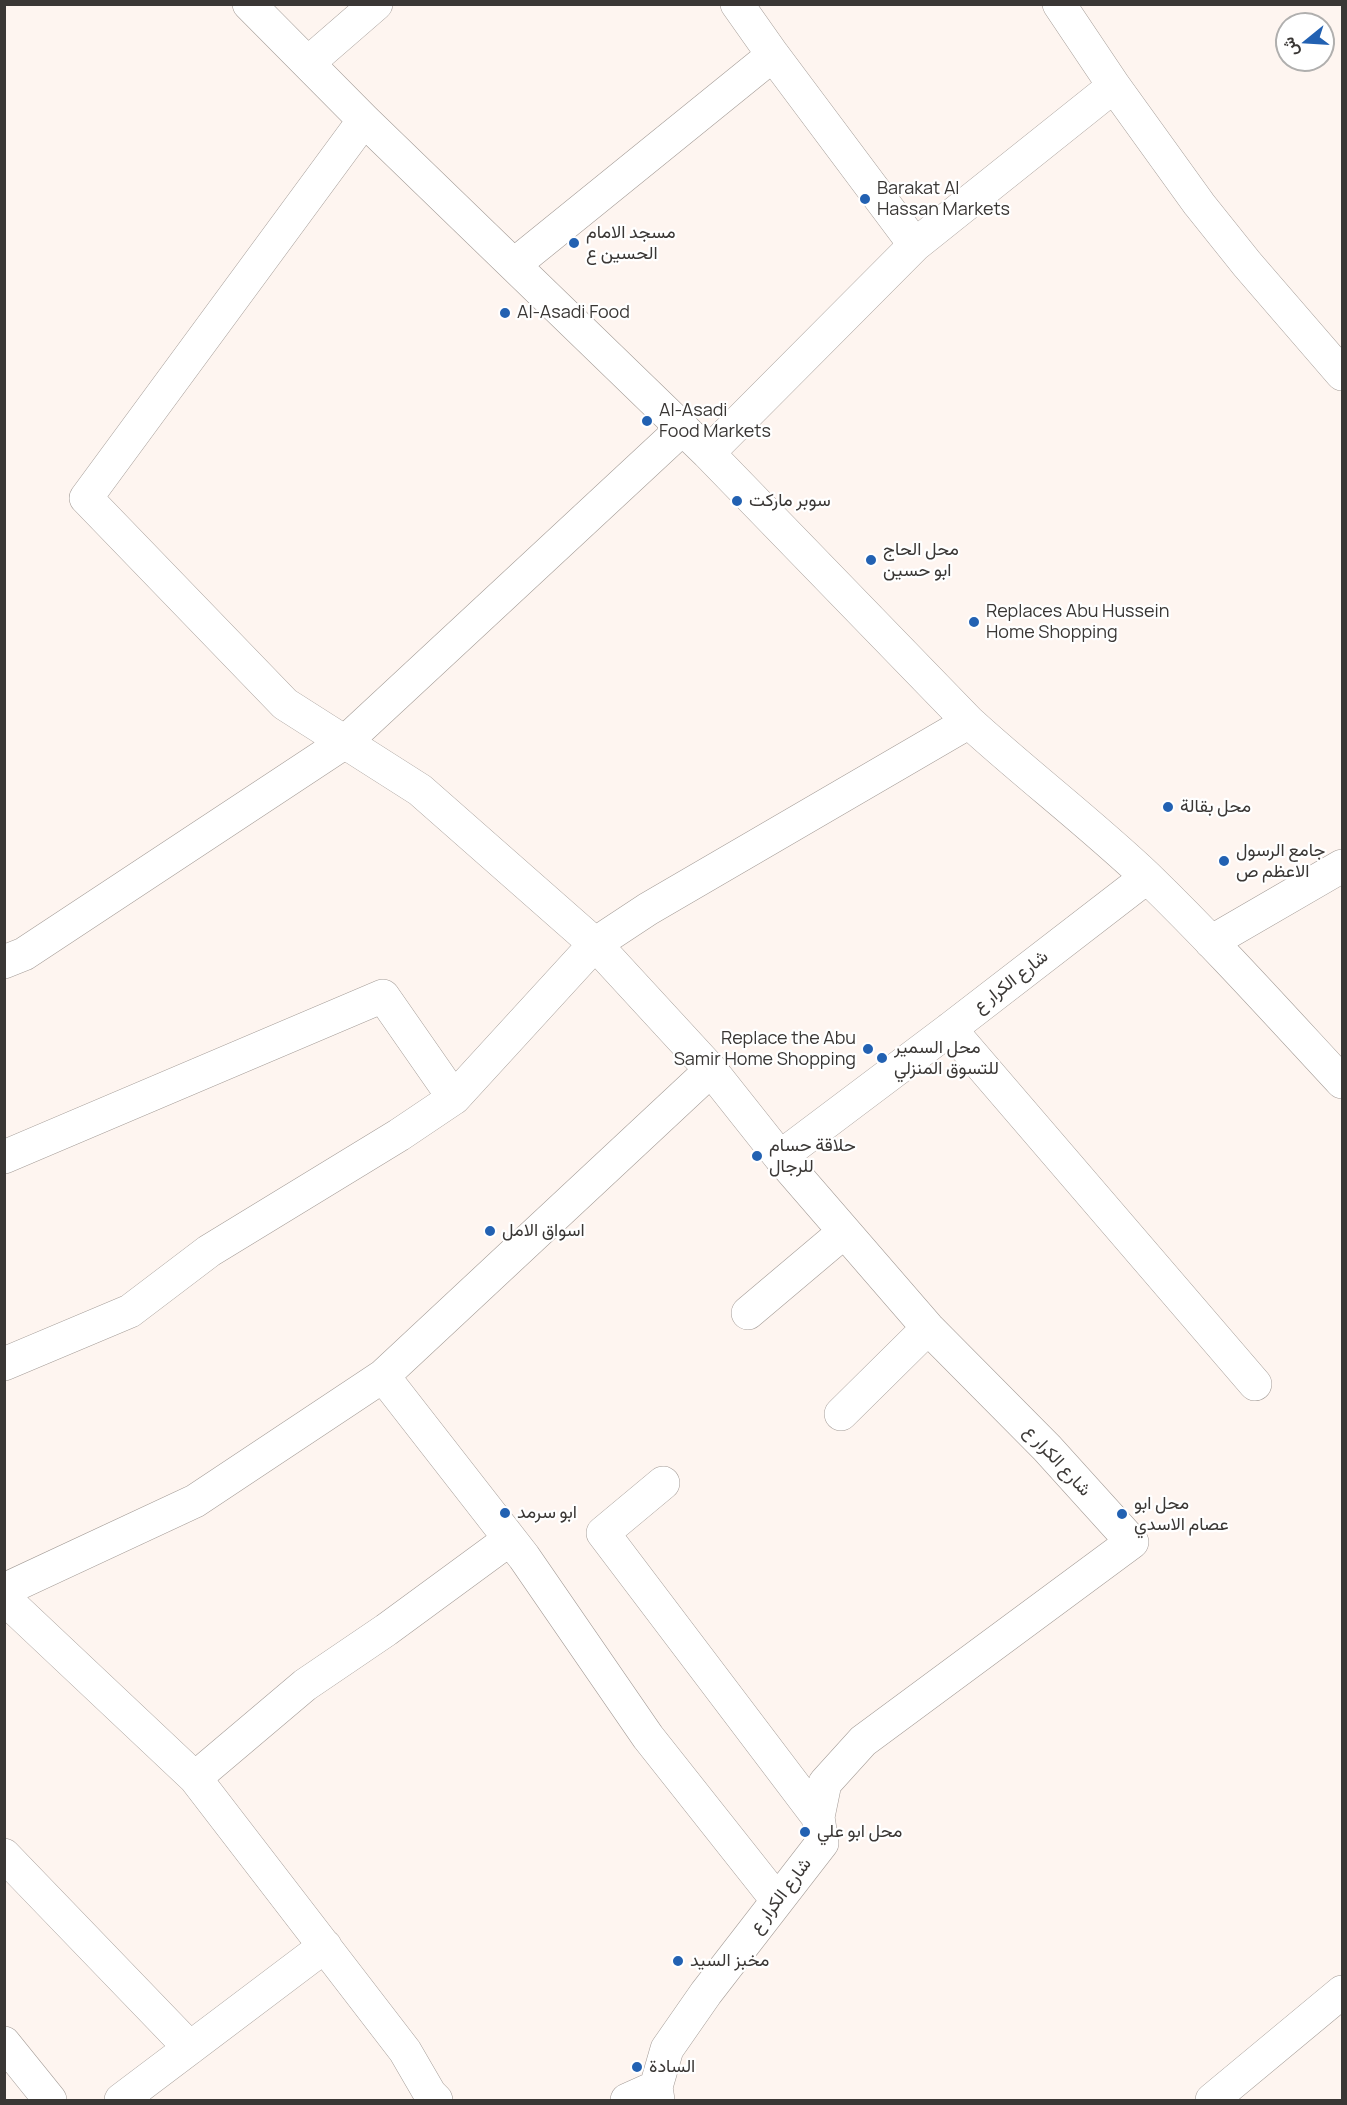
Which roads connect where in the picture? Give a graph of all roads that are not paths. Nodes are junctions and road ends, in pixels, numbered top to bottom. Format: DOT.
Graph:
graph roads {
  1 [pos="249,4"];
  2 [pos="376,4"];
  3 [pos="737,4"];
  4 [pos="1059,4"];
  5 [pos="773,55"];
  6 [pos="308,63"];
  7 [pos="1114,86"];
  8 [pos="364,120"];
  9 [pos="915,244"];
  10 [pos="515,264"];
  11 [pos="1342,374"];
  12 [pos="682,428"];
  13 [pos="708,453"];
  14 [pos="969,722"];
  15 [pos="345,742"];
  16 [pos="1342,866"];
  17 [pos="1147,877"];
  18 [pos="1210,942"];
  19 [pos="595,944"];
  20 [pos="4,962"];
  21 [pos="950,1029"];
  22 [pos="711,1070"];
  23 [pos="1342,1082"];
  24 [pos="454,1098"];
  25 [pos="4,1157"];
  26 [pos="780,1157"];
  27 [pos="843,1232"];
  28 [pos="748,1312"];
  29 [pos="928,1328"];
  30 [pos="4,1364"];
  31 [pos="382,1376"];
  32 [pos="1255,1384"];
  33 [pos="841,1414"];
  34 [pos="663,1483"];
  35 [pos="510,1539"];
  36 [pos="4,1590"];
  37 [pos="4,1598"];
  38 [pos="195,1778"];
  39 [pos="818,1817"];
  40 [pos="4,1855"];
  41 [pos="777,1900"];
  42 [pos="325,1946"];
  43 [pos="1342,1992"];
  44 [pos="4,2043"];
  45 [pos="190,2048"];
  46 [pos="657,2094"];
  47 [pos="426,2098"];
  48 [pos="50,2100"];
  49 [pos="121,2100"];
  50 [pos="627,2100"];
  51 [pos="1212,2100"];
  1 -- 6 [label="street"];
  2 -- 6 [label="street"];
  3 -- 5 [label="street"];
  4 -- 7 [label="street"];
  5 -- 9 [label="street"];
  5 -- 10 [label="street"];
  6 -- 8 [label="street"];
  7 -- 9 [label="street"];
  7 -- 11 [label="street"];
  8 -- 10 [label="street"];
  8 -- 15 [label="street"];
  9 -- 13 [label="street"];
  10 -- 12 [label="street"];
  12 -- 13 [label="street"];
  12 -- 15 [label="street"];
  13 -- 14 [label="street"];
  14 -- 17 [label="street"];
  14 -- 19 [label="street"];
  15 -- 19 [label="street"];
  15 -- 20 [label="street"];
  16 -- 18 [label="street"];
  17 -- 18 [label="street"];
  17 -- 21 [label="street, شارع الكرار ع"];
  18 -- 23 [label="street"];
  19 -- 22 [label="street"];
  19 -- 24 [label="street"];
  21 -- 26 [label="street, شارع الكرار ع"];
  21 -- 32 [label="street"];
  22 -- 26 [label="street"];
  22 -- 31 [label="street"];
  24 -- 25 [label="street"];
  24 -- 30 [label="street"];
  26 -- 27 [label="street, شارع الكرار ع"];
  27 -- 28 [label="street"];
  27 -- 29 [label="street, شارع الكرار ع"];
  29 -- 33 [label="street"];
  29 -- 39 [label="street, شارع الكرار ع"];
  31 -- 35 [label="street"];
  31 -- 36 [label="street"];
  34 -- 39 [label="street"];
  35 -- 38 [label="street"];
  35 -- 41 [label="street"];
  37 -- 38 [label="street"];
  38 -- 42 [label="street"];
  39 -- 41 [label="street, شارع الكرار ع"];
  40 -- 45 [label="street"];
  41 -- 46 [label="street, شارع الكرار ع"];
  42 -- 45 [label="street"];
  42 -- 47 [label="street"];
  43 -- 51 [label="street"];
  44 -- 48 [label="street"];
  45 -- 49 [label="street"];
  46 -- 50 [label="street"];
}
